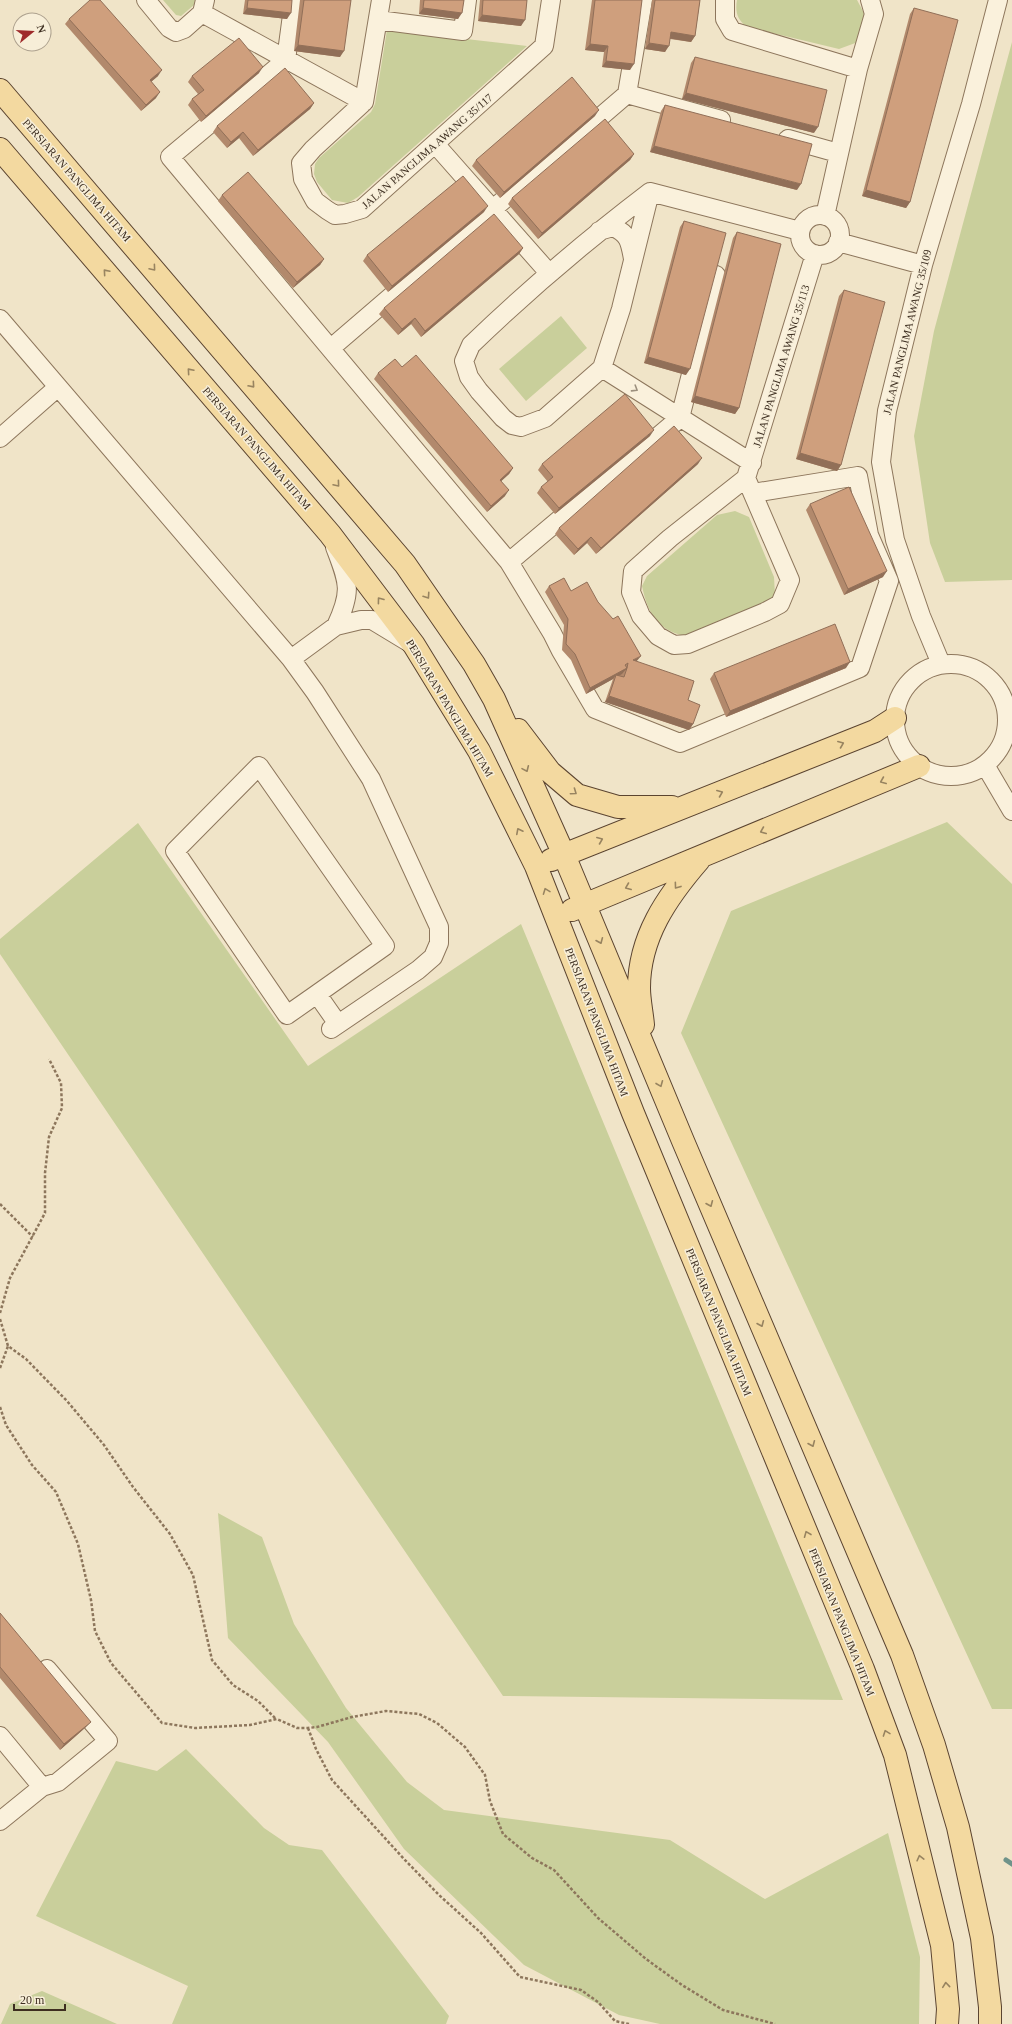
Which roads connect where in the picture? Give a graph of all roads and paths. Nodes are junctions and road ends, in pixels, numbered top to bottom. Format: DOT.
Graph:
graph roads {
  1 [pos="146,0"];
  2 [pos="294,0"];
  3 [pos="381,0"];
  4 [pos="467,0"];
  5 [pos="551,0"];
  6 [pos="643,0"];
  7 [pos="725,0"];
  8 [pos="870,0"];
  9 [pos="998,0"];
  10 [pos="203,6"];
  11 [pos="378,20"];
  12 [pos="286,60"];
  13 [pos="858,69"];
  14 [pos="0,90"];
  15 [pos="627,94"];
  16 [pos="364,102"];
  17 [pos="740,126"];
  18 [pos="770,134"];
  19 [pos="436,145"];
  20 [pos="0,150"];
  21 [pos="838,153"];
  22 [pos="650,192"];
  23 [pos="492,210"];
  24 [pos="825,216"];
  25 [pos="599,231"];
  26 [pos="800,231"];
  27 [pos="838,242"];
  28 [pos="815,254"];
  29 [pos="633,259"];
  30 [pos="922,265"];
  31 [pos="549,273"];
  32 [pos="716,275"];
  33 [pos="0,319"];
  34 [pos="330,348"];
  35 [pos="602,368"];
  36 [pos="58,387"];
  37 [pos="680,418"];
  38 [pos="0,438"];
  39 [pos="750,478"];
  40 [pos="330,534"];
  41 [pos="509,562"];
  42 [pos="336,626"];
  43 [pos="414,645"];
  44 [pos="291,659"];
  45 [pos="941,664"];
  46 [pos="494,699"];
  47 [pos="895,718"];
  48 [pos="985,765"];
  49 [pos="919,766"];
  50 [pos="684,807"];
  51 [pos="1012,811"];
  52 [pos="564,855"];
  53 [pos="702,856"];
  54 [pos="536,866"];
  55 [pos="585,905"];
  56 [pos="556,917"];
  57 [pos="317,994"];
  58 [pos="646,1048"];
  59 [pos="49,1060"];
  60 [pos="0,1204"];
  61 [pos="33,1237"];
  62 [pos="0,1313"];
  63 [pos="0,1319"];
  64 [pos="8,1346"];
  65 [pos="0,1368"];
  66 [pos="0,1407"];
  67 [pos="36,1656"];
  68 [pos="277,1719"];
  69 [pos="308,1728"];
  70 [pos="0,1736"];
  71 [pos="42,1787"];
  72 [pos="0,1822"];
  73 [pos="768,2022"];
  74 [pos="629,2024"];
  75 [pos="775,2024"];
  76 [pos="948,2024"];
  77 [pos="990,2024"];
  1 -- 10 [label="street"];
  2 -- 12 [label="street"];
  3 -- 11 [label="street"];
  4 -- 11 [label="street"];
  5 -- 19 [label="street, JALAN PANGLIMA AWANG 35/117"];
  6 -- 15 [label="street"];
  7 -- 13 [label="street"];
  8 -- 13 [label="street"];
  9 -- 30 [label="street, JALAN PANGLIMA AWANG 35/109"];
  10 -- 12 [label="street"];
  11 -- 16 [label="street"];
  12 -- 16 [label="street"];
  12 -- 34 [label="street"];
  13 -- 21 [label="street"];
  14 -- 46 [label="main road, PERSIARAN PANGLIMA HITAM, one-way"];
  15 -- 17 [label="street"];
  15 -- 23 [label="street"];
  16 -- 19 [label="street, JALAN PANGLIMA AWANG 35/117"];
  18 -- 21 [label="street"];
  19 -- 23 [label="street"];
  40 -- 20 [label="main road, PERSIARAN PANGLIMA HITAM, one-way"];
  21 -- 24 [label="street"];
  22 -- 25 [label="street"];
  22 -- 26 [label="street"];
  22 -- 29 [label="street"];
  23 -- 31 [label="street"];
  23 -- 34 [label="street"];
  24 -- 26 [label="street"];
  24 -- 27 [label="street"];
  25 -- 29 [label="street"];
  25 -- 31 [label="street"];
  26 -- 28 [label="street"];
  27 -- 28 [label="street"];
  27 -- 30 [label="street"];
  28 -- 39 [label="street, JALAN PANGLIMA AWANG 35/113"];
  29 -- 35 [label="street"];
  30 -- 45 [label="street, JALAN PANGLIMA AWANG 35/109"];
  31 -- 35 [label="street"];
  32 -- 37 [label="street"];
  33 -- 36 [label="street"];
  34 -- 41 [label="street"];
  35 -- 37 [label="street, one-way"];
  36 -- 38 [label="street"];
  36 -- 44 [label="street"];
  37 -- 39 [label="street"];
  37 -- 41 [label="street"];
  39 -- 39 [label="street"];
  39 -- 41 [label="street"];
  40 -- 42 [label="street"];
  43 -- 40 [label="main road, PERSIARAN PANGLIMA HITAM, one-way"];
  42 -- 43 [label="street"];
  42 -- 44 [label="street"];
  54 -- 43 [label="main road, PERSIARAN PANGLIMA HITAM, one-way"];
  44 -- 57 [label="street"];
  45 -- 47 [label="street"];
  45 -- 48 [label="street"];
  46 -- 50 [label="main road, one-way"];
  46 -- 52 [label="main road, PERSIARAN PANGLIMA HITAM, one-way"];
  47 -- 49 [label="street"];
  50 -- 47 [label="main road, one-way"];
  48 -- 49 [label="street"];
  48 -- 51 [label="street"];
  49 -- 53 [label="main road, one-way"];
  52 -- 50 [label="main road, one-way"];
  52 -- 54 [label="main road"];
  52 -- 55 [label="main road, PERSIARAN PANGLIMA HITAM"];
  53 -- 55 [label="main road, one-way"];
  53 -- 58 [label="main road, one-way"];
  56 -- 54 [label="main road, PERSIARAN PANGLIMA HITAM, one-way"];
  55 -- 56 [label="main road"];
  55 -- 58 [label="main road, one-way"];
  76 -- 56 [label="main road, PERSIARAN PANGLIMA HITAM, one-way"];
  57 -- 57 [label="street"];
  58 -- 77 [label="main road, one-way"];
  59 -- 61 [label="path"];
  60 -- 61 [label="path"];
  61 -- 62 [label="path"];
  63 -- 64 [label="path"];
  64 -- 65 [label="path"];
  64 -- 68 [label="path"];
  66 -- 68 [label="path"];
  67 -- 71 [label="street"];
  68 -- 69 [label="path"];
  69 -- 73 [label="path"];
  69 -- 74 [label="path"];
  70 -- 71 [label="street"];
  71 -- 72 [label="street"];
  73 -- 75 [label="path"];
}
